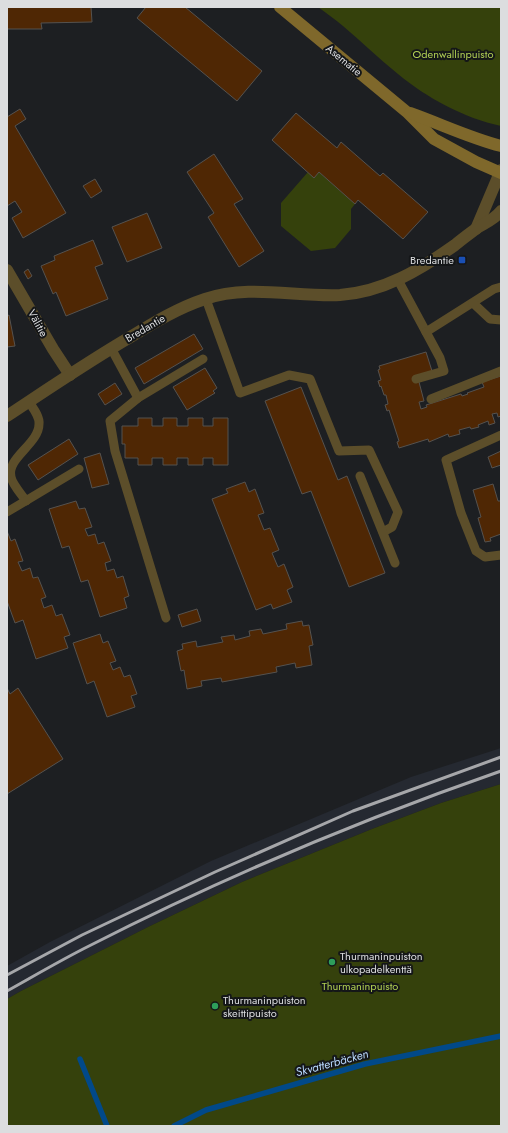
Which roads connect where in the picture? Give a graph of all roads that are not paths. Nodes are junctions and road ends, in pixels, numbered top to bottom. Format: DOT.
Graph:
graph roads {
  1 [pos="280,7"];
  2 [pos="408,112"];
  3 [pos="501,146"];
  4 [pos="500,172"];
  5 [pos="501,211"];
  6 [pos="476,229"];
  7 [pos="7,270"];
  8 [pos="398,280"];
  9 [pos="501,286"];
  10 [pos="206,299"];
  11 [pos="473,303"];
  12 [pos="501,320"];
  13 [pos="426,332"];
  14 [pos="112,348"];
  15 [pos="203,359"];
  16 [pos="501,371"];
  17 [pos="70,375"];
  18 [pos="416,379"];
  19 [pos="138,398"];
  20 [pos="431,399"];
  21 [pos="29,402"];
  22 [pos="7,416"];
  23 [pos="501,435"];
  24 [pos="79,469"];
  25 [pos="360,476"];
  26 [pos="26,501"];
  27 [pos="7,512"];
  28 [pos="383,532"];
  29 [pos="501,555"];
  30 [pos="395,563"];
  31 [pos="166,618"];
  1 -- 2 [label="main road, Asematie"];
  2 -- 3 [label="main road, Asematie"];
  2 -- 4 [label="main road, Asematie"];
  4 -- 6 [label="street"];
  5 -- 6 [label="street, Bredantie"];
  6 -- 8 [label="street, Bredantie"];
  7 -- 17 [label="street, Välitie"];
  8 -- 10 [label="street, Bredantie"];
  8 -- 13 [label="lane"];
  9 -- 11 [label="lane"];
  10 -- 14 [label="street, Bredantie"];
  10 -- 28 [label="lane"];
  11 -- 12 [label="lane"];
  11 -- 13 [label="lane"];
  13 -- 18 [label="lane"];
  14 -- 17 [label="street, Bredantie"];
  14 -- 19 [label="lane"];
  15 -- 19 [label="lane"];
  16 -- 20 [label="lane"];
  17 -- 21 [label="street, Bredantie"];
  19 -- 31 [label="lane"];
  21 -- 22 [label="street, Bredantie"];
  21 -- 26 [label="lane"];
  23 -- 29 [label="lane"];
  24 -- 26 [label="lane"];
  25 -- 28 [label="lane"];
  26 -- 27 [label="lane"];
  28 -- 30 [label="lane"];
}
